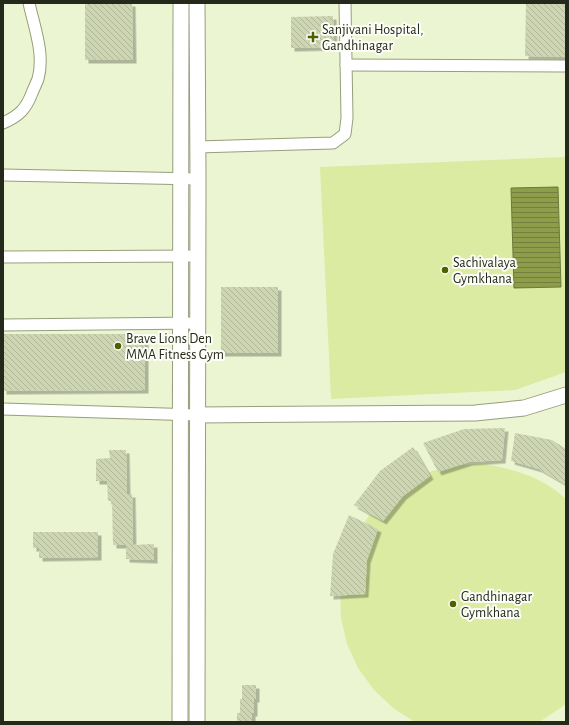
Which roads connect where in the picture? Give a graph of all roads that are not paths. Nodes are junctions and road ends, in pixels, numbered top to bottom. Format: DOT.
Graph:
graph roads {
  1 [pos="29,3"];
  2 [pos="181,3"];
  3 [pos="197,3"];
  4 [pos="345,3"];
  5 [pos="346,65"];
  6 [pos="566,66"];
  7 [pos="3,123"];
  8 [pos="198,147"];
  9 [pos="3,175"];
  10 [pos="180,178"];
  11 [pos="198,179"];
  12 [pos="180,256"];
  13 [pos="198,256"];
  14 [pos="3,257"];
  15 [pos="180,323"];
  16 [pos="198,323"];
  17 [pos="3,325"];
  18 [pos="566,395"];
  19 [pos="3,410"];
  20 [pos="197,415"];
  21 [pos="180,416"];
  22 [pos="180,722"];
  23 [pos="197,722"];
  1 -- 7 [label="street"];
  2 -- 10 [label="street"];
  3 -- 8 [label="street"];
  4 -- 5 [label="street"];
  5 -- 6 [label="street"];
  5 -- 8 [label="street"];
  8 -- 11 [label="street"];
  9 -- 10 [label="street"];
  10 -- 11 [label="street"];
  10 -- 12 [label="street"];
  11 -- 13 [label="street"];
  12 -- 13 [label="street"];
  12 -- 14 [label="street"];
  12 -- 15 [label="street"];
  13 -- 16 [label="street"];
  15 -- 16 [label="street"];
  15 -- 17 [label="street"];
  15 -- 21 [label="street"];
  16 -- 20 [label="street"];
  18 -- 20 [label="street"];
  19 -- 21 [label="street"];
  20 -- 21 [label="street"];
  20 -- 23 [label="street"];
  21 -- 22 [label="street"];
}
